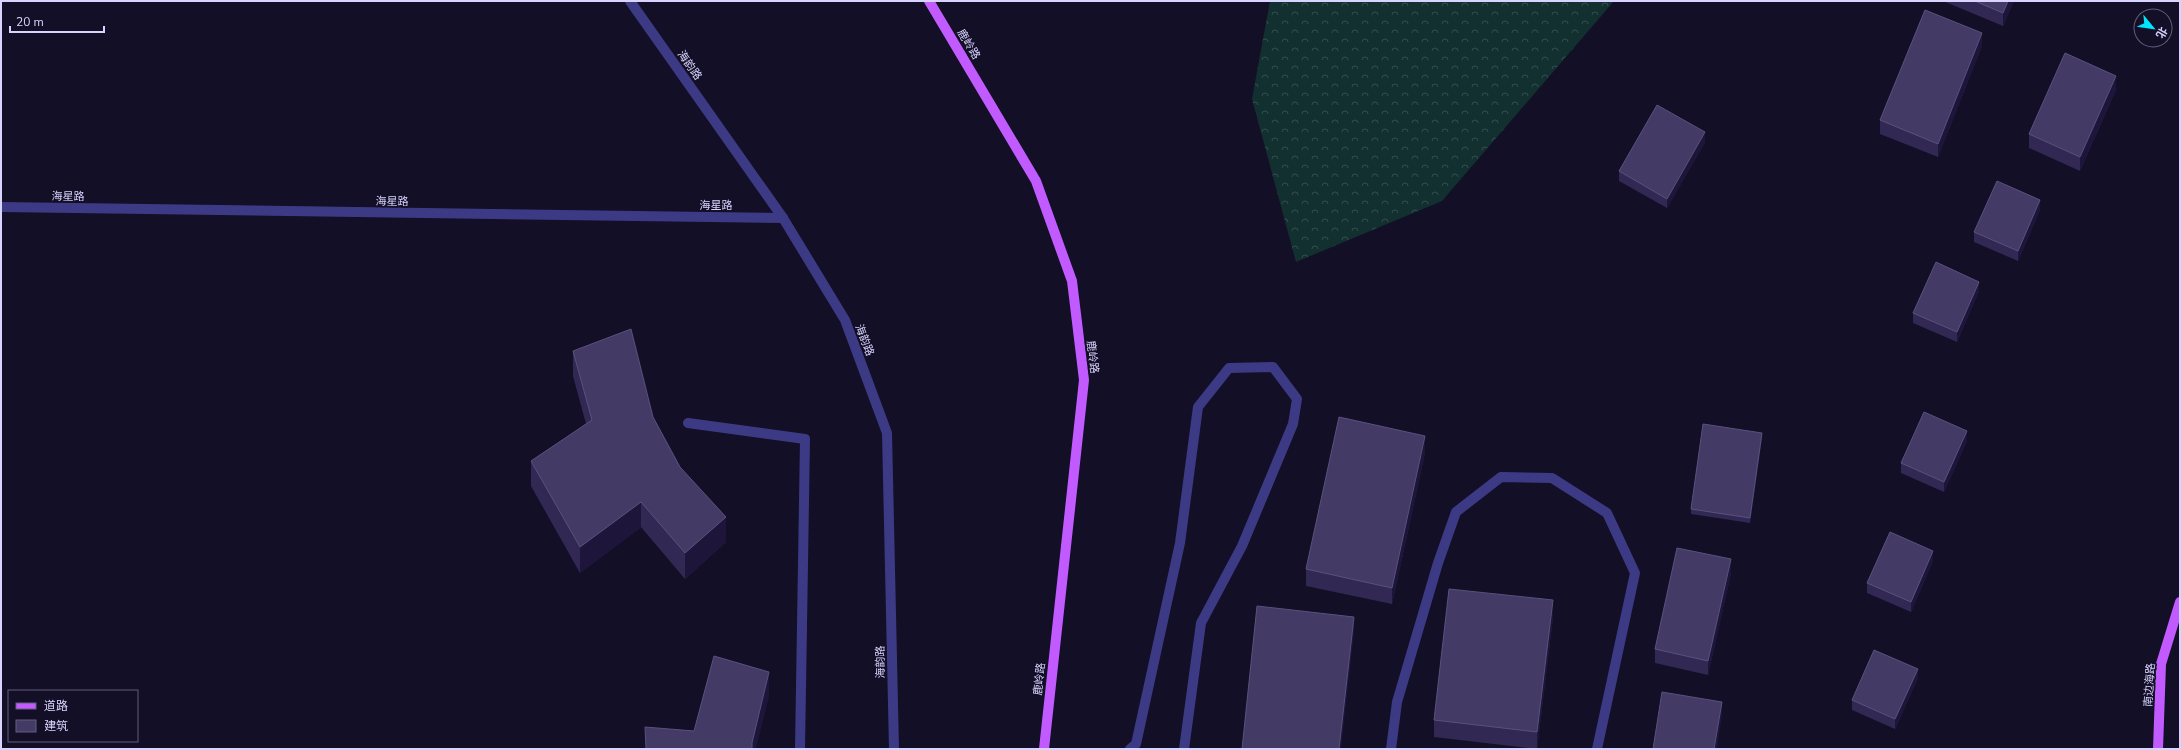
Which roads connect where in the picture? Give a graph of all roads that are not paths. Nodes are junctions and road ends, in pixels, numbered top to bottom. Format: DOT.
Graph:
graph roads {
  1 [pos="630,1"];
  2 [pos="929,1"];
  3 [pos="1,207"];
  4 [pos="783,218"];
  5 [pos="688,423"];
  6 [pos="2180,602"];
  7 [pos="800,749"];
  8 [pos="894,749"];
  9 [pos="1044,749"];
  10 [pos="1130,749"];
  11 [pos="1184,749"];
  12 [pos="1391,749"];
  13 [pos="1597,749"];
  14 [pos="2158,749"];
  1 -- 4 [label="street, 海韵路"];
  2 -- 9 [label="main road, 鹿岭路"];
  3 -- 4 [label="street, 海星路"];
  4 -- 8 [label="street, 海韵路"];
  5 -- 7 [label="street"];
  6 -- 14 [label="main road, 南边海路"];
  10 -- 11 [label="street"];
  12 -- 13 [label="street"];
}
